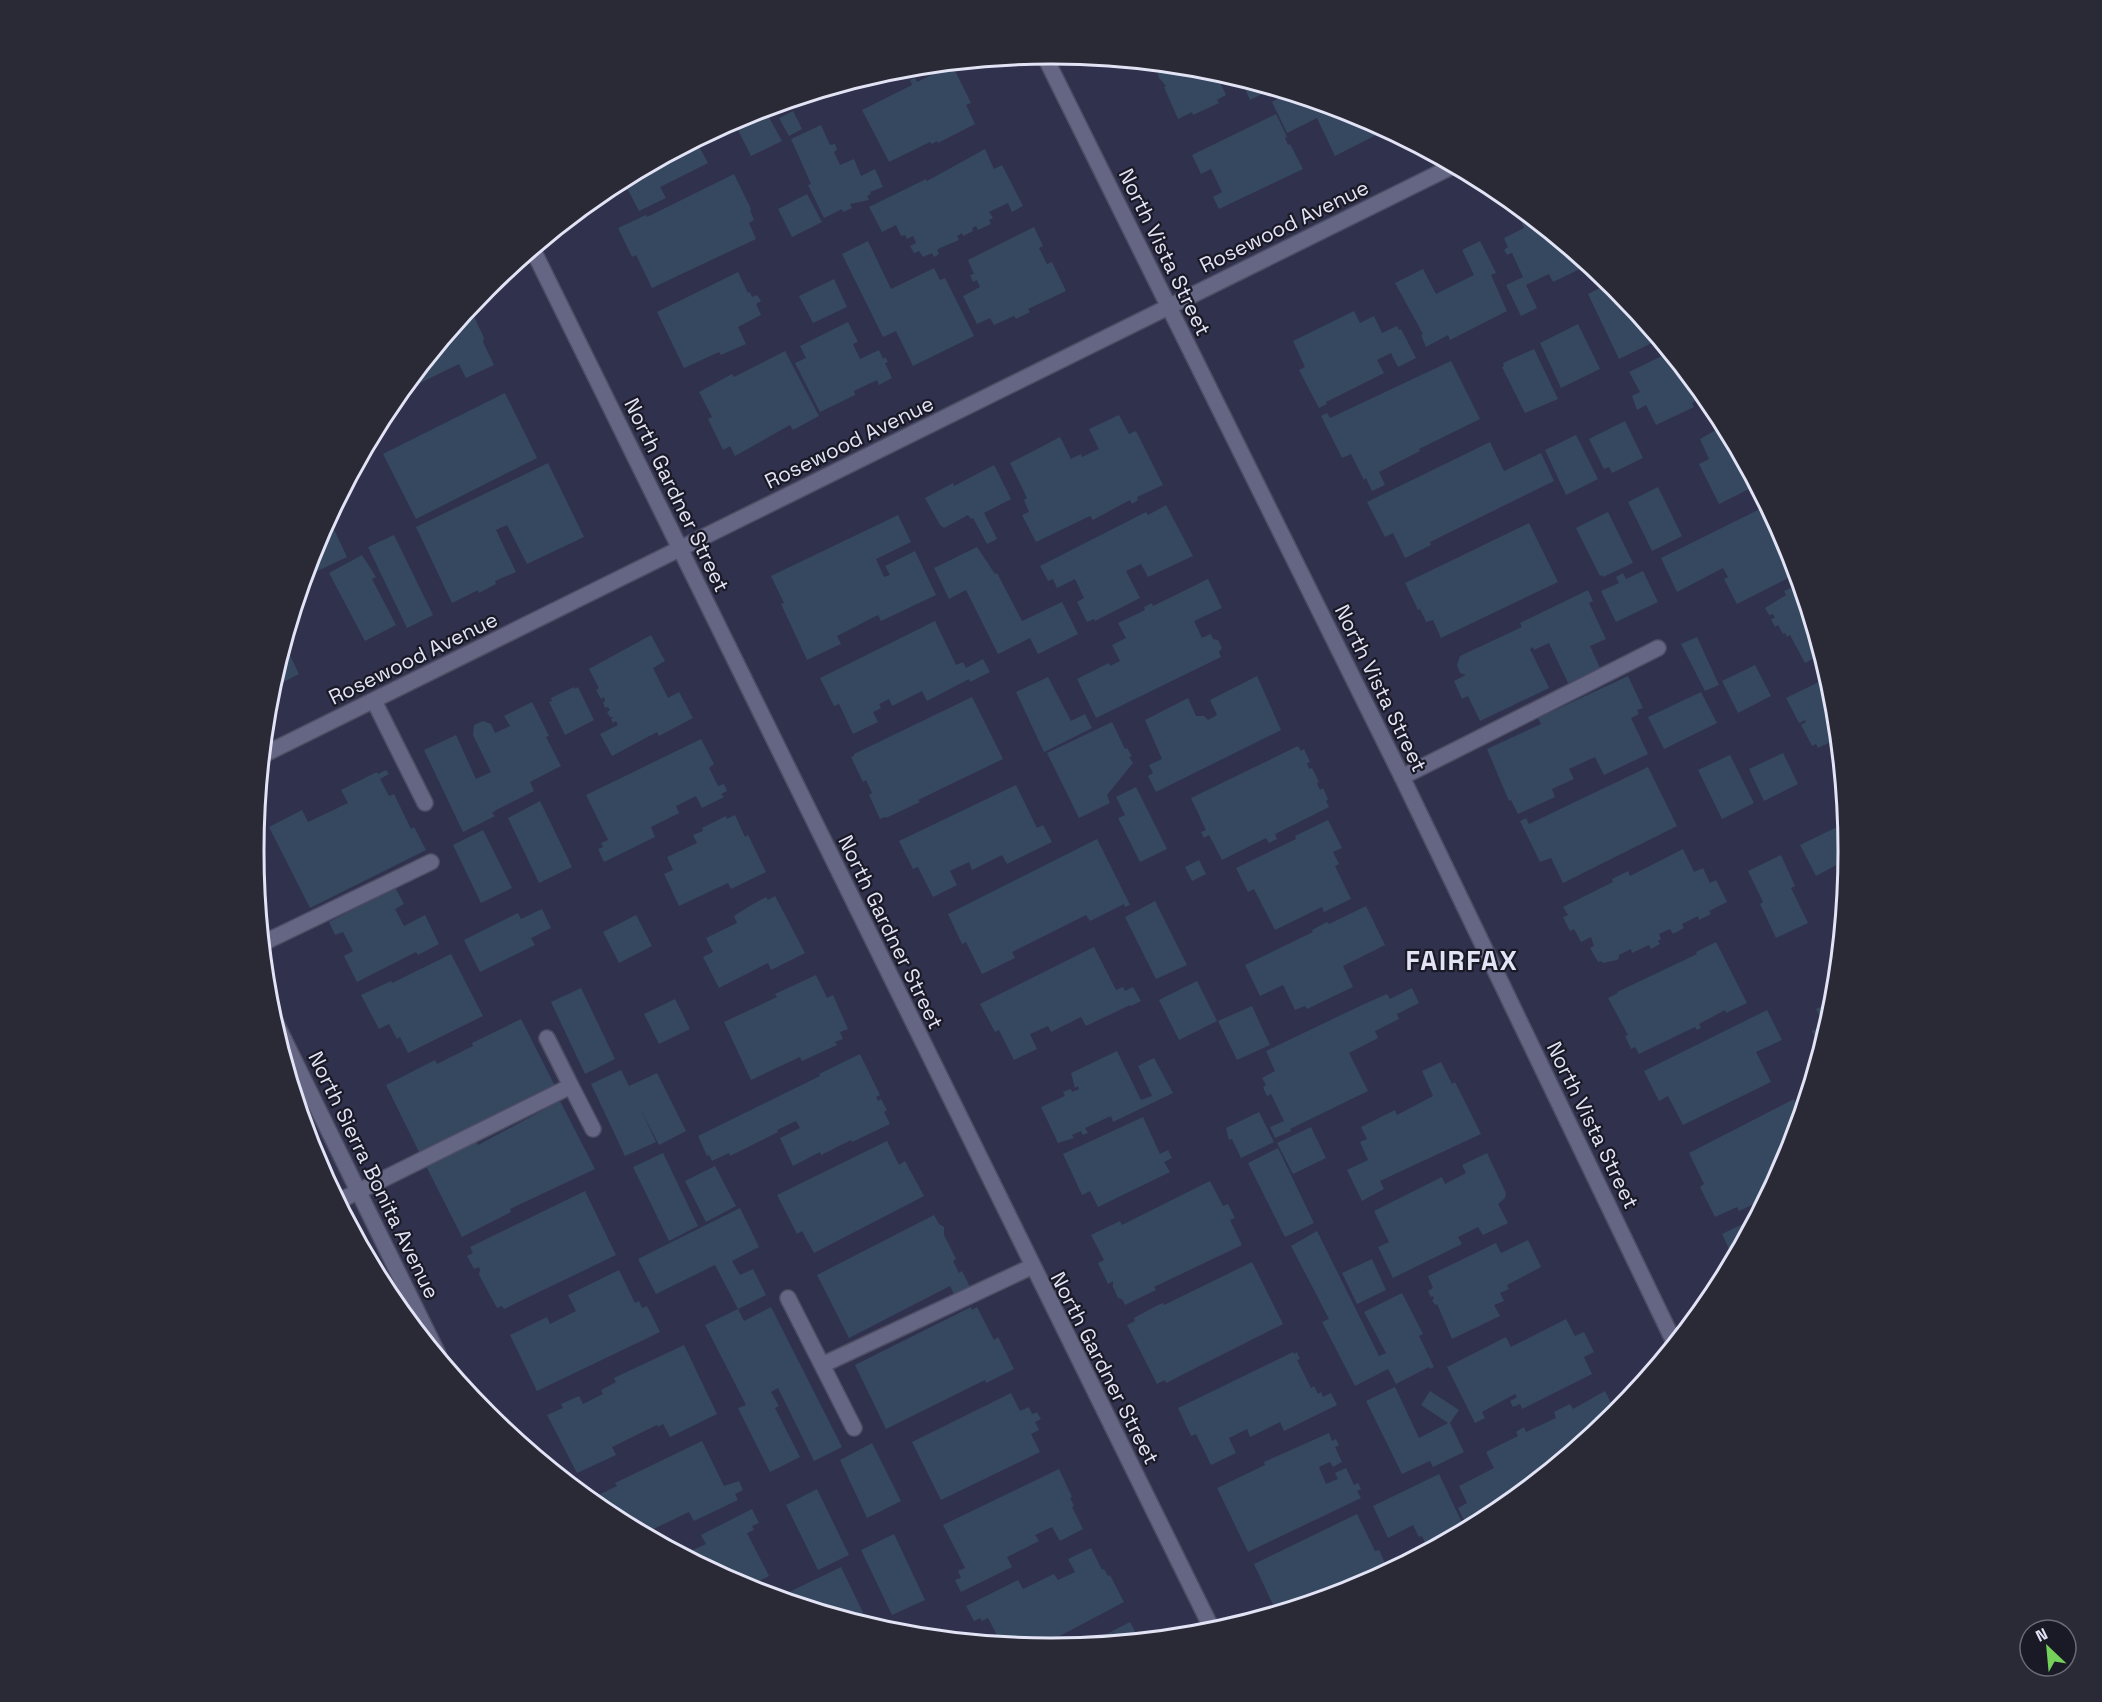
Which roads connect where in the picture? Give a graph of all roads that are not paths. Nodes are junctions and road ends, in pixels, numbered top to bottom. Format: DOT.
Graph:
graph roads {
  1 [pos="1048,64"];
  2 [pos="1444,170"];
  3 [pos="536,257"];
  4 [pos="1168,307"];
  5 [pos="681,549"];
  6 [pos="1658,648"];
  7 [pos="374,701"];
  8 [pos="271,752"];
  9 [pos="1402,777"];
  10 [pos="425,803"];
  11 [pos="431,862"];
  12 [pos="270,939"];
  13 [pos="547,1038"];
  14 [pos="291,1053"];
  15 [pos="571,1086"];
  16 [pos="593,1129"];
  17 [pos="358,1191"];
  18 [pos="345,1198"];
  19 [pos="1030,1267"];
  20 [pos="788,1298"];
  21 [pos="425,1327"];
  22 [pos="1671,1335"];
  23 [pos="822,1365"];
  24 [pos="854,1428"];
  25 [pos="1208,1621"];
  1 -- 4 [label="street, North Vista Street"];
  2 -- 4 [label="street, Rosewood Avenue"];
  3 -- 5 [label="street, North Gardner Street"];
  4 -- 5 [label="street, Rosewood Avenue"];
  4 -- 9 [label="street, North Vista Street"];
  5 -- 7 [label="street, Rosewood Avenue"];
  5 -- 19 [label="street, North Gardner Street"];
  6 -- 9 [label="street"];
  7 -- 8 [label="street, Rosewood Avenue"];
  7 -- 10 [label="street"];
  9 -- 22 [label="street, North Vista Street"];
  11 -- 12 [label="street"];
  13 -- 15 [label="street"];
  14 -- 17 [label="street, North Sierra Bonita Avenue"];
  15 -- 16 [label="street"];
  15 -- 17 [label="street"];
  17 -- 18 [label="street"];
  17 -- 21 [label="street, North Sierra Bonita Avenue"];
  19 -- 23 [label="street"];
  19 -- 25 [label="street, North Gardner Street"];
  20 -- 23 [label="street"];
  23 -- 24 [label="street"];
}
